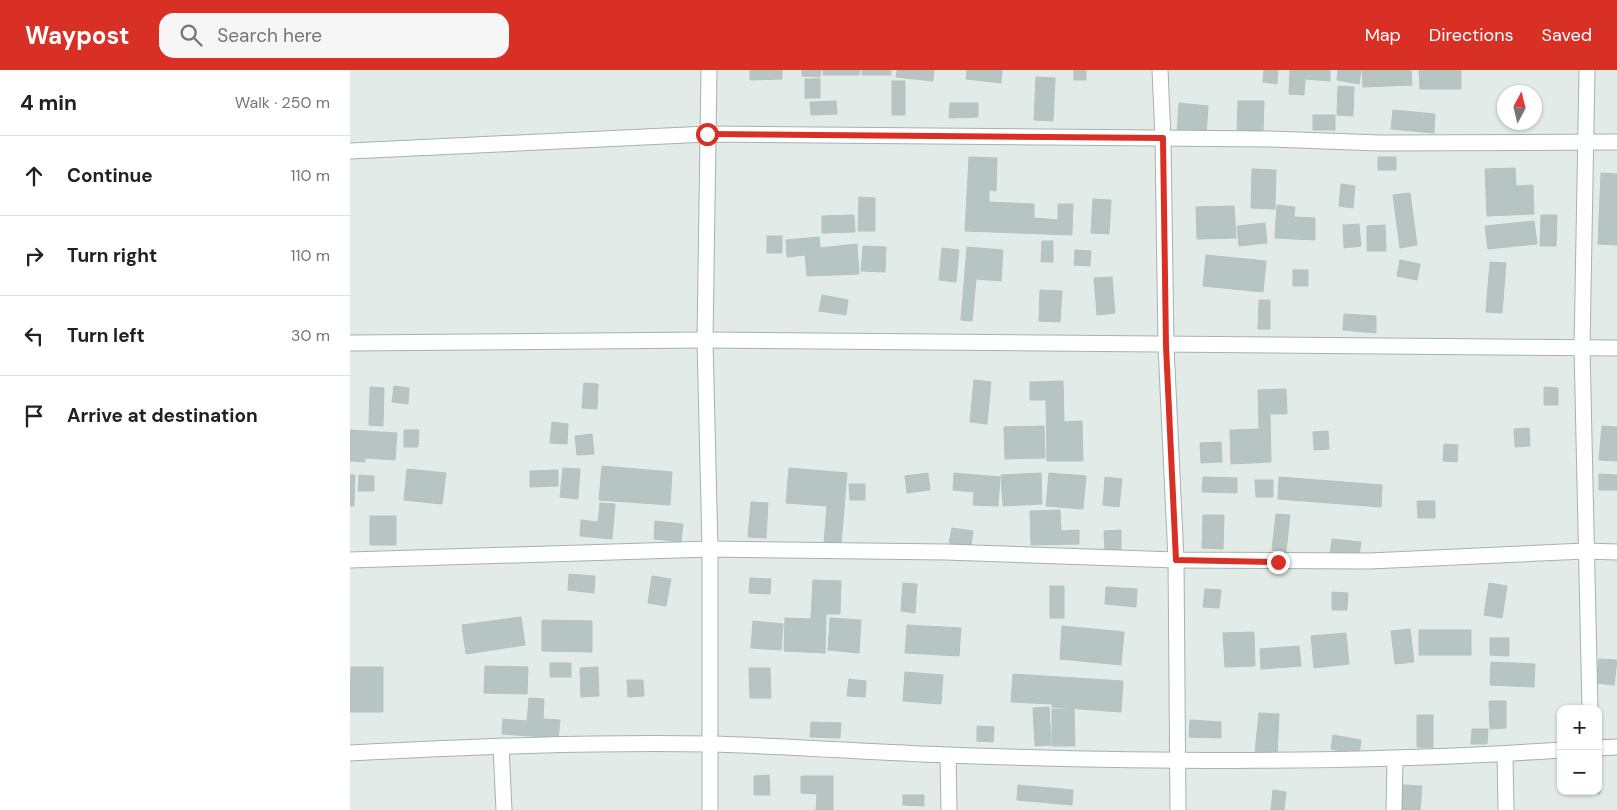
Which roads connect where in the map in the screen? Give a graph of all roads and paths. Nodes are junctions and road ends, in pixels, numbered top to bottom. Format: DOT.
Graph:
graph roads {
  1 [pos="709,70"];
  2 [pos="1160,70"];
  3 [pos="1587,70"];
  4 [pos="707,134"];
  5 [pos="1163,138"];
  6 [pos="1586,142"];
  7 [pos="1617,142"];
  8 [pos="350,151"];
  9 [pos="705,340"];
  10 [pos="350,343"];
  11 [pos="1166,346"];
  12 [pos="1582,348"];
  13 [pos="1617,348"];
  14 [pos="710,549"];
  15 [pos="1585,551"];
  16 [pos="1617,552"];
  17 [pos="350,560"];
  18 [pos="1176,560"];
  19 [pos="1590,705"];
  20 [pos="709,744"];
  21 [pos="501,746"];
  22 [pos="1617,747"];
  23 [pos="1602,748"];
  24 [pos="1557,750"];
  25 [pos="350,753"];
  26 [pos="1505,754"];
  27 [pos="948,755"];
  28 [pos="1395,758"];
  29 [pos="1177,759"];
  30 [pos="504,810"];
  31 [pos="710,810"];
  32 [pos="949,810"];
  33 [pos="1178,810"];
  34 [pos="1394,810"];
  35 [pos="1506,810"];
  1 -- 4 [label="street"];
  2 -- 5 [label="street"];
  3 -- 6 [label="street"];
  4 -- 5 [label="street"];
  4 -- 8 [label="street"];
  4 -- 9 [label="street"];
  5 -- 6 [label="street"];
  5 -- 11 [label="street"];
  6 -- 7 [label="street"];
  6 -- 12 [label="street"];
  9 -- 10 [label="street"];
  9 -- 11 [label="street"];
  9 -- 14 [label="street"];
  11 -- 12 [label="street"];
  11 -- 18 [label="street"];
  12 -- 13 [label="street"];
  12 -- 15 [label="street"];
  14 -- 17 [label="street"];
  14 -- 18 [label="street"];
  14 -- 20 [label="street"];
  15 -- 16 [label="street"];
  15 -- 18 [label="street"];
  15 -- 19 [label="street"];
  18 -- 29 [label="street"];
  20 -- 21 [label="street"];
  20 -- 27 [label="street"];
  20 -- 31 [label="street"];
  21 -- 25 [label="street"];
  21 -- 30 [label="street"];
  22 -- 23 [label="street"];
  24 -- 26 [label="street"];
  26 -- 28 [label="street"];
  26 -- 35 [label="street"];
  27 -- 29 [label="street"];
  27 -- 32 [label="street"];
  28 -- 29 [label="street"];
  28 -- 34 [label="street"];
  29 -- 33 [label="street"];
}
